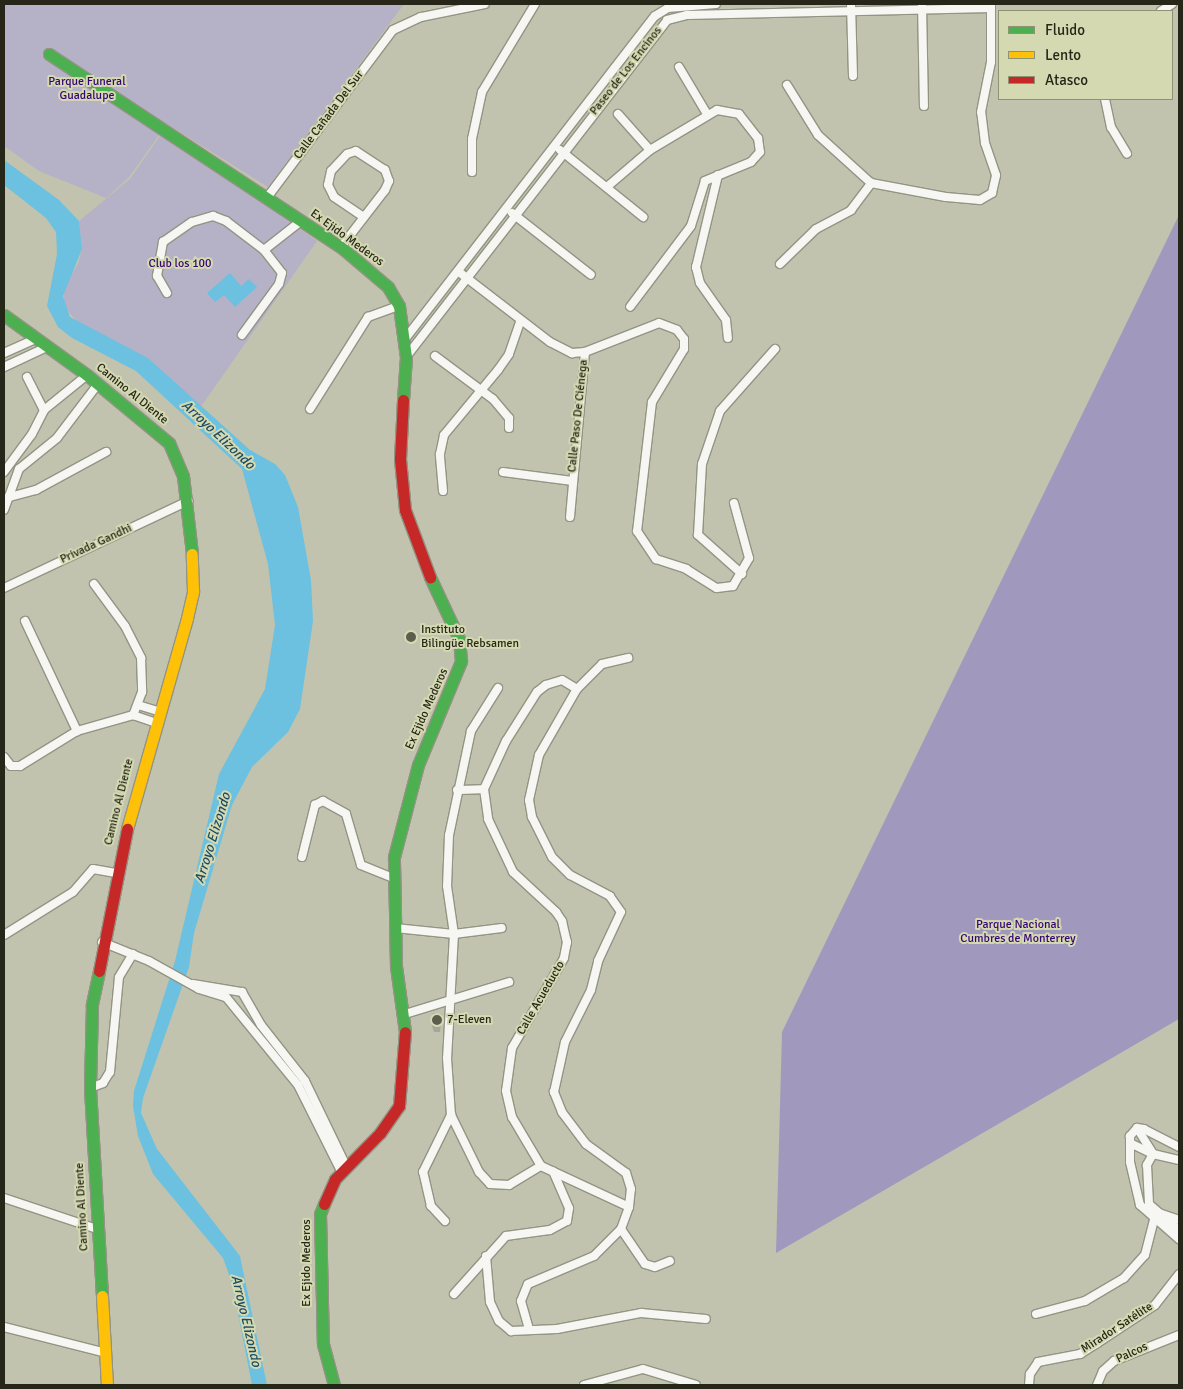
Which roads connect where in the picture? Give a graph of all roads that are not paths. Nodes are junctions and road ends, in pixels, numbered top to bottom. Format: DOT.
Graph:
graph roads {
  1 [pos="485,4"];
  2 [pos="535,4"];
  3 [pos="716,4"];
  4 [pos="772,4"];
  5 [pos="669,6"];
  6 [pos="922,6"];
  7 [pos="991,6"];
  8 [pos="851,7"];
  9 [pos="772,12"];
  10 [pos="667,20"];
  11 [pos="49,54"];
  12 [pos="679,67"];
  13 [pos="853,76"];
  14 [pos="787,85"];
  15 [pos="1105,100"];
  16 [pos="924,106"];
  17 [pos="618,114"];
  18 [pos="707,114"];
  19 [pos="555,146"];
  20 [pos="650,150"];
  21 [pos="563,152"];
  22 [pos="1127,154"];
  23 [pos="472,172"];
  24 [pos="718,175"];
  25 [pos="870,183"];
  26 [pos="608,186"];
  27 [pos="266,199"];
  28 [pos="507,209"];
  29 [pos="515,215"];
  30 [pos="364,217"];
  31 [pos="643,217"];
  32 [pos="301,221"];
  33 [pos="341,248"];
  34 [pos="264,250"];
  35 [pos="780,264"];
  36 [pos="459,272"];
  37 [pos="591,275"];
  38 [pos="467,278"];
  39 [pos="166,293"];
  40 [pos="399,306"];
  41 [pos="630,306"];
  42 [pos="4,315"];
  43 [pos="521,320"];
  44 [pos="242,335"];
  45 [pos="404,338"];
  46 [pos="728,338"];
  47 [pos="36,339"];
  48 [pos="47,347"];
  49 [pos="775,348"];
  50 [pos="585,352"];
  51 [pos="4,353"];
  52 [pos="435,356"];
  53 [pos="406,357"];
  54 [pos="4,367"];
  55 [pos="87,375"];
  56 [pos="27,377"];
  57 [pos="98,384"];
  58 [pos="482,391"];
  59 [pos="310,409"];
  60 [pos="44,410"];
  61 [pos="509,428"];
  62 [pos="28,440"];
  63 [pos="40,450"];
  64 [pos="106,452"];
  65 [pos="4,472"];
  66 [pos="503,472"];
  67 [pos="572,481"];
  68 [pos="443,490"];
  69 [pos="6,498"];
  70 [pos="188,501"];
  71 [pos="734,503"];
  72 [pos="4,510"];
  73 [pos="570,517"];
  74 [pos="742,574"];
  75 [pos="94,584"];
  76 [pos="4,588"];
  77 [pos="25,621"];
  78 [pos="628,658"];
  79 [pos="498,688"];
  80 [pos="577,689"];
  81 [pos="138,705"];
  82 [pos="133,715"];
  83 [pos="158,717"];
  84 [pos="77,731"];
  85 [pos="4,757"];
  86 [pos="484,789"];
  87 [pos="457,790"];
  88 [pos="302,857"];
  89 [pos="116,873"];
  90 [pos="394,878"];
  91 [pos="395,928"];
  92 [pos="502,928"];
  93 [pos="4,934"];
  94 [pos="454,934"];
  95 [pos="102,942"];
  96 [pos="134,954"];
  97 [pos="191,982"];
  98 [pos="509,982"];
  99 [pos="231,989"];
  100 [pos="226,997"];
  101 [pos="452,1000"];
  102 [pos="250,1006"];
  103 [pos="239,1011"];
  104 [pos="405,1014"];
  105 [pos="90,1088"];
  106 [pos="311,1100"];
  107 [pos="452,1115"];
  108 [pos="1135,1129"];
  109 [pos="1130,1144"];
  110 [pos="1179,1147"];
  111 [pos="1153,1154"];
  112 [pos="1179,1160"];
  113 [pos="541,1166"];
  114 [pos="344,1168"];
  115 [pos="553,1171"];
  116 [pos="4,1198"];
  117 [pos="629,1207"];
  118 [pos="1154,1215"];
  119 [pos="1179,1220"];
  120 [pos="445,1221"];
  121 [pos="97,1228"];
  122 [pos="621,1229"];
  123 [pos="1179,1230"];
  124 [pos="1179,1240"];
  125 [pos="486,1256"];
  126 [pos="670,1261"];
  127 [pos="1179,1274"];
  128 [pos="454,1294"];
  129 [pos="1036,1314"];
  130 [pos="706,1319"];
  131 [pos="4,1327"];
  132 [pos="529,1329"];
  133 [pos="1179,1335"];
  134 [pos="103,1352"];
  135 [pos="108,1385"];
  136 [pos="334,1385"];
  137 [pos="584,1385"];
  138 [pos="696,1385"];
  139 [pos="1029,1385"];
  140 [pos="1097,1385"];
  1 -- 27 [label="street, Calle Cañada Del Sur"];
  2 -- 23 [label="street"];
  3 -- 5 [label="street"];
  4 -- 9 [label="street"];
  5 -- 10 [label="street"];
  5 -- 19 [label="street, Paseo de Los Encinos"];
  6 -- 7 [label="street, Paseo de Los Encinos"];
  6 -- 8 [label="street, Paseo de Los Encinos"];
  6 -- 16 [label="street"];
  7 -- 25 [label="street"];
  8 -- 9 [label="street, Paseo de Los Encinos"];
  8 -- 13 [label="street"];
  9 -- 10 [label="street, Paseo de Los Encinos"];
  10 -- 21 [label="street, Paseo de Los Encinos"];
  11 -- 27 [label="street, Ex Ejido Mederos"];
  12 -- 18 [label="street"];
  14 -- 25 [label="street"];
  15 -- 22 [label="street"];
  17 -- 20 [label="street"];
  18 -- 20 [label="street"];
  18 -- 24 [label="street"];
  19 -- 21 [label="street"];
  19 -- 28 [label="street, Paseo de Los Encinos"];
  20 -- 26 [label="street"];
  21 -- 26 [label="street"];
  21 -- 29 [label="street, Paseo de Los Encinos"];
  24 -- 41 [label="street"];
  24 -- 46 [label="street"];
  25 -- 35 [label="street"];
  26 -- 31 [label="street"];
  27 -- 32 [label="street, Ex Ejido Mederos"];
  28 -- 29 [label="street"];
  28 -- 36 [label="street, Paseo de Los Encinos"];
  29 -- 37 [label="street"];
  29 -- 38 [label="street, Paseo de Los Encinos"];
  30 -- 30 [label="street"];
  30 -- 33 [label="street"];
  32 -- 33 [label="street, Ex Ejido Mederos"];
  32 -- 34 [label="street"];
  33 -- 40 [label="street, Ex Ejido Mederos"];
  34 -- 39 [label="street"];
  34 -- 44 [label="street"];
  36 -- 38 [label="street"];
  36 -- 45 [label="street, Paseo de Los Encinos"];
  38 -- 43 [label="street"];
  38 -- 53 [label="street, Paseo de Los Encinos"];
  40 -- 45 [label="street, Ex Ejido Mederos"];
  40 -- 59 [label="street"];
  42 -- 47 [label="street, Camino Al Diente"];
  43 -- 50 [label="street"];
  43 -- 58 [label="street"];
  45 -- 53 [label="street, Ex Ejido Mederos"];
  47 -- 48 [label="street, Camino Al Diente"];
  47 -- 51 [label="street"];
  48 -- 54 [label="street"];
  48 -- 55 [label="street, Camino Al Diente"];
  49 -- 74 [label="street"];
  50 -- 67 [label="street, Calle Paso De Ciénega"];
  50 -- 74 [label="street"];
  52 -- 58 [label="street"];
  53 -- 90 [label="street, Ex Ejido Mederos"];
  55 -- 57 [label="street, Camino Al Diente"];
  55 -- 60 [label="street"];
  56 -- 60 [label="street"];
  57 -- 63 [label="street"];
  57 -- 70 [label="street, Camino Al Diente"];
  58 -- 61 [label="street"];
  58 -- 68 [label="street"];
  60 -- 62 [label="street"];
  62 -- 63 [label="street"];
  62 -- 65 [label="street"];
  63 -- 69 [label="street"];
  64 -- 69 [label="street"];
  66 -- 67 [label="street"];
  67 -- 73 [label="street, Calle Paso De Ciénega"];
  69 -- 72 [label="street"];
  70 -- 76 [label="street, Privada Gandhi"];
  70 -- 83 [label="street, Camino Al Diente"];
  71 -- 74 [label="street"];
  75 -- 81 [label="street"];
  77 -- 84 [label="street"];
  78 -- 80 [label="street"];
  79 -- 87 [label="street"];
  80 -- 86 [label="street"];
  80 -- 117 [label="street"];
  81 -- 82 [label="street"];
  81 -- 83 [label="street"];
  82 -- 83 [label="street"];
  82 -- 84 [label="street"];
  83 -- 89 [label="street, Camino Al Diente"];
  84 -- 85 [label="street"];
  86 -- 87 [label="street"];
  86 -- 113 [label="street, Calle Acueducto"];
  87 -- 94 [label="street"];
  88 -- 90 [label="street"];
  89 -- 93 [label="street"];
  89 -- 95 [label="street, Camino Al Diente"];
  90 -- 91 [label="street, Ex Ejido Mederos"];
  91 -- 94 [label="street"];
  91 -- 104 [label="street, Ex Ejido Mederos"];
  92 -- 94 [label="street"];
  94 -- 101 [label="street"];
  95 -- 96 [label="street"];
  95 -- 105 [label="street, Camino Al Diente"];
  96 -- 97 [label="street"];
  96 -- 105 [label="street"];
  97 -- 99 [label="street"];
  97 -- 100 [label="street"];
  98 -- 101 [label="street"];
  99 -- 100 [label="street"];
  99 -- 102 [label="street"];
  100 -- 103 [label="street"];
  101 -- 104 [label="street"];
  101 -- 107 [label="street"];
  102 -- 103 [label="street"];
  102 -- 106 [label="street"];
  103 -- 106 [label="street"];
  104 -- 114 [label="street, Ex Ejido Mederos"];
  105 -- 121 [label="street, Camino Al Diente"];
  106 -- 114 [label="street"];
  107 -- 113 [label="street"];
  107 -- 120 [label="street"];
  108 -- 109 [label="street"];
  108 -- 110 [label="street"];
  108 -- 111 [label="street"];
  109 -- 111 [label="street"];
  109 -- 118 [label="street"];
  111 -- 112 [label="street"];
  111 -- 118 [label="street"];
  113 -- 115 [label="street"];
  114 -- 136 [label="street, Ex Ejido Mederos"];
  115 -- 117 [label="street"];
  115 -- 125 [label="street"];
  116 -- 121 [label="street"];
  117 -- 122 [label="street"];
  118 -- 119 [label="street"];
  118 -- 123 [label="street"];
  118 -- 124 [label="street"];
  118 -- 129 [label="street"];
  121 -- 134 [label="street, Camino Al Diente"];
  122 -- 126 [label="street"];
  122 -- 132 [label="street"];
  125 -- 128 [label="street"];
  125 -- 132 [label="street"];
  127 -- 139 [label="street, Mirador Satélite"];
  130 -- 132 [label="street"];
  131 -- 134 [label="street"];
  133 -- 140 [label="street, Palcos"];
  134 -- 135 [label="street, Camino Al Diente"];
  137 -- 138 [label="street"];
}
